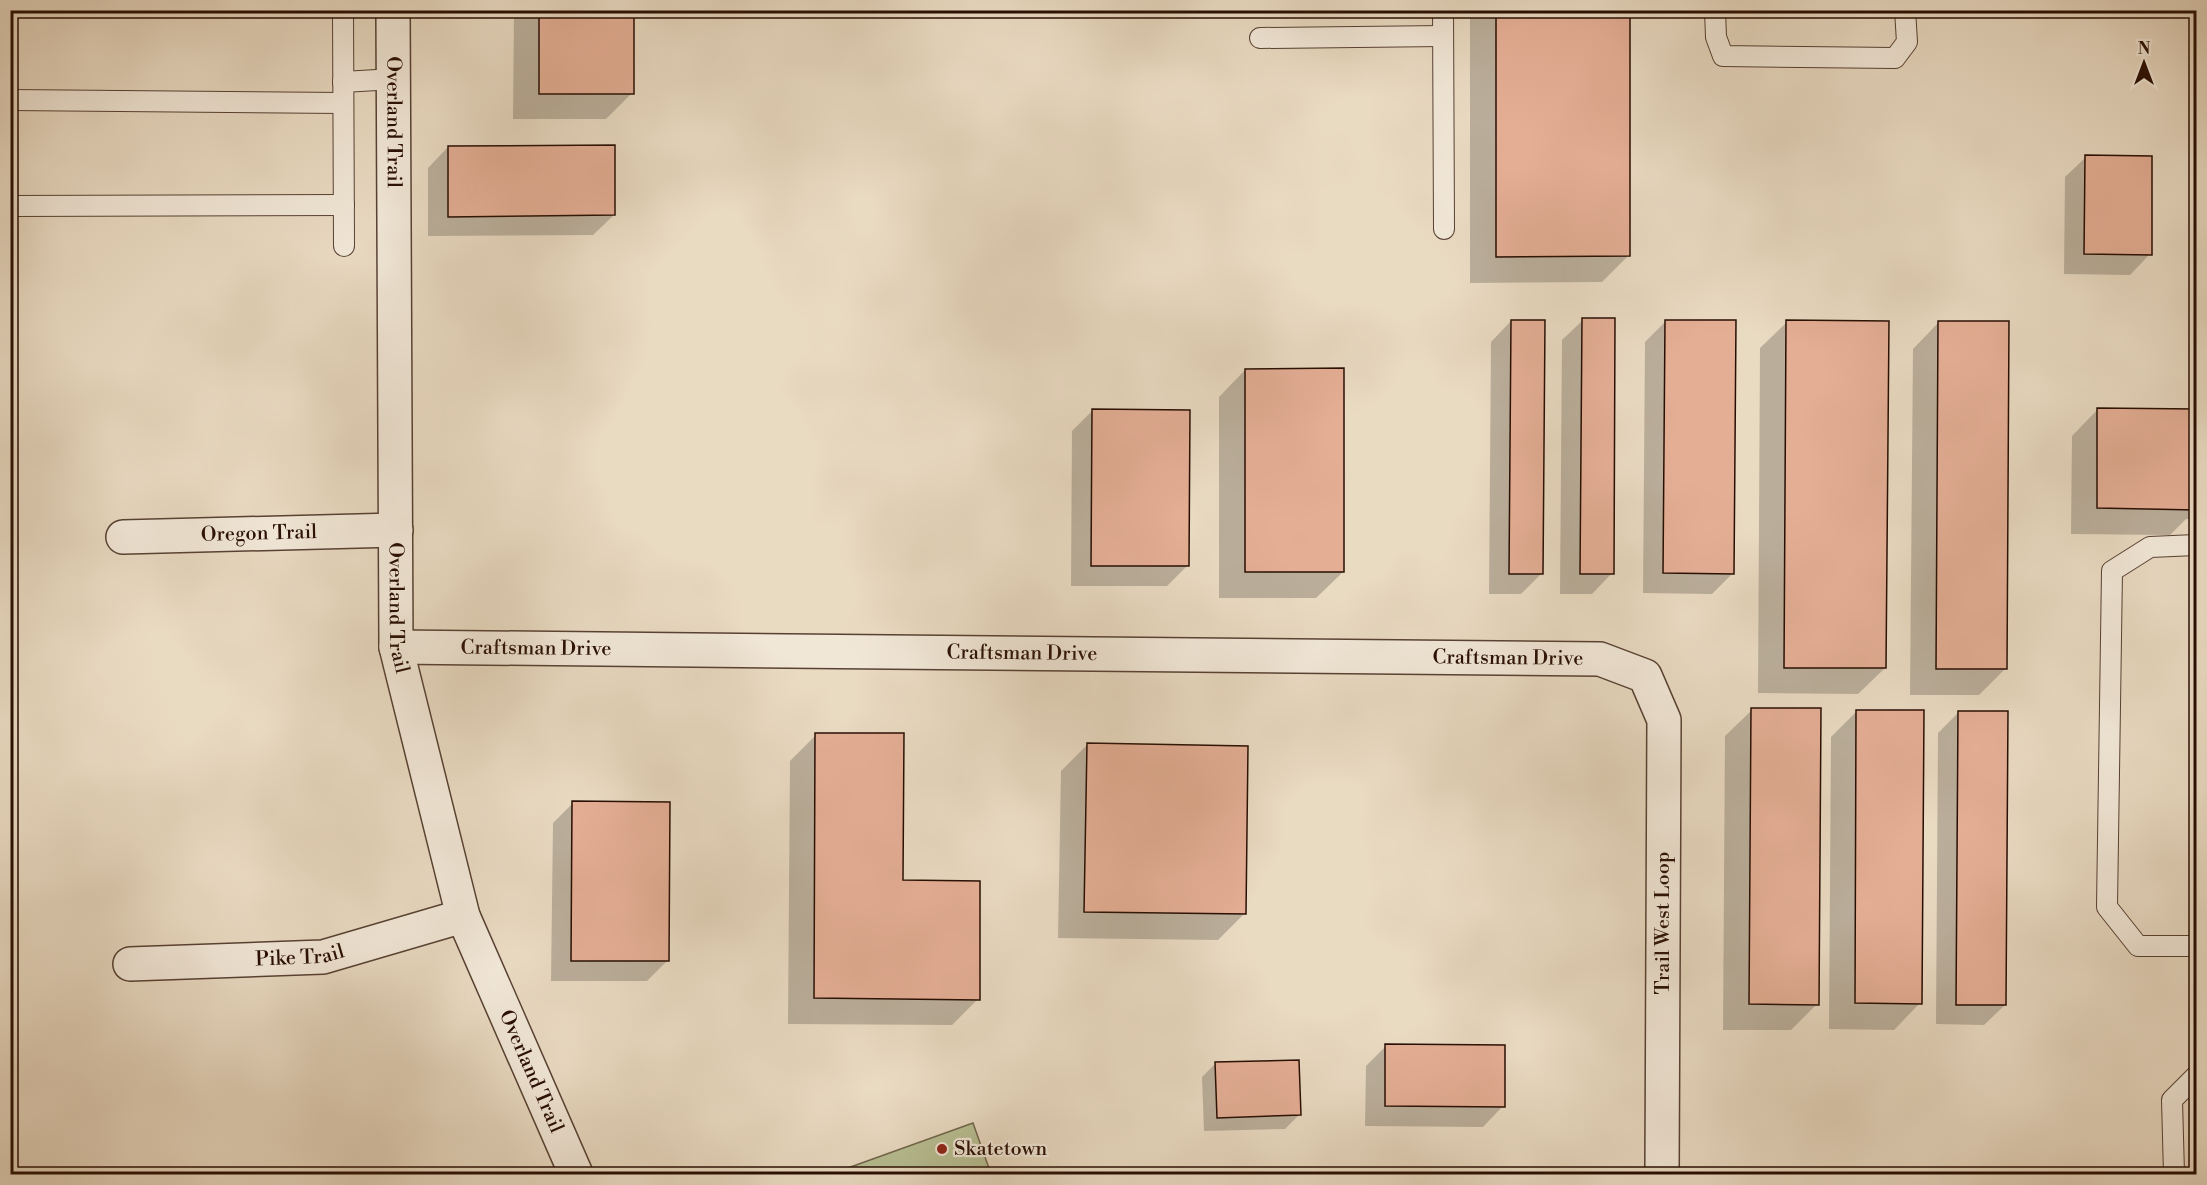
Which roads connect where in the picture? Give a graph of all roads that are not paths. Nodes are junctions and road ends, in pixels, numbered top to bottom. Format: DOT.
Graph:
graph roads {
  1 [pos="343,10"];
  2 [pos="393,10"];
  3 [pos="1443,10"];
  4 [pos="1715,10"];
  5 [pos="1905,10"];
  6 [pos="1443,36"];
  7 [pos="1260,38"];
  8 [pos="394,80"];
  9 [pos="343,82"];
  10 [pos="10,100"];
  11 [pos="343,103"];
  12 [pos="344,205"];
  13 [pos="10,206"];
  14 [pos="1444,229"];
  15 [pos="344,246"];
  16 [pos="396,530"];
  17 [pos="123,537"];
  18 [pos="2196,545"];
  19 [pos="396,647"];
  20 [pos="1645,676"];
  21 [pos="463,916"];
  22 [pos="2196,946"];
  23 [pos="130,964"];
  24 [pos="2196,1076"];
  25 [pos="576,1174"];
  26 [pos="1662,1174"];
  27 [pos="2174,1174"];
  1 -- 9 [label="lane"];
  2 -- 8 [label="street, Overland Trail"];
  3 -- 6 [label="lane"];
  4 -- 5 [label="lane"];
  6 -- 7 [label="lane"];
  6 -- 14 [label="lane"];
  8 -- 9 [label="lane"];
  8 -- 16 [label="street, Overland Trail"];
  9 -- 11 [label="lane"];
  10 -- 11 [label="lane"];
  11 -- 12 [label="lane"];
  12 -- 13 [label="lane"];
  12 -- 15 [label="lane"];
  16 -- 17 [label="street, Oregon Trail"];
  16 -- 19 [label="street, Overland Trail"];
  18 -- 22 [label="lane"];
  19 -- 20 [label="street, Craftsman Drive"];
  19 -- 21 [label="street, Overland Trail"];
  20 -- 26 [label="street, Trail West Loop"];
  21 -- 23 [label="street, Pike Trail"];
  21 -- 25 [label="street, Overland Trail"];
  24 -- 27 [label="lane"];
}
